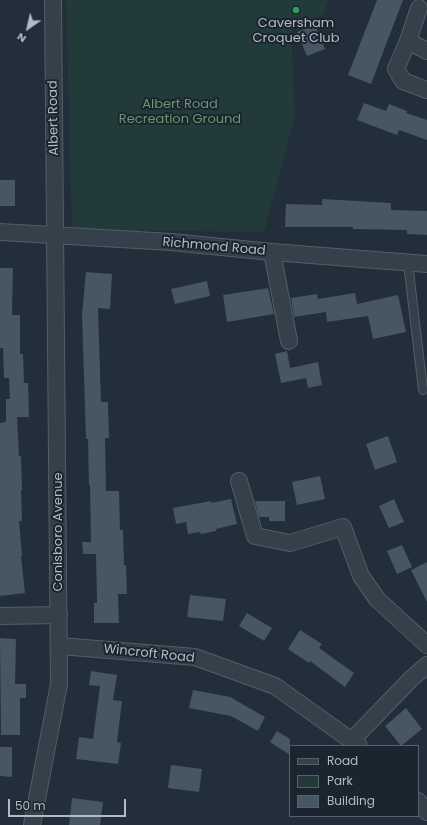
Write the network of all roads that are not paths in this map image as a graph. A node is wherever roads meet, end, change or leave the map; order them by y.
1 (53, 0) edge
2 (419, 8) dead end
3 (408, 42) junction
4 (427, 51) edge
5 (427, 90) edge
6 (0, 232) edge
7 (56, 236) junction
8 (272, 252) junction
9 (408, 263) junction
10 (427, 264) edge
11 (289, 341) dead end
12 (423, 390) dead end
13 (239, 481) dead end
14 (59, 615) junction
15 (0, 616) edge
16 (427, 645) edge
17 (60, 646) junction
18 (427, 665) edge
19 (356, 743) edge
20 (419, 802) edge
21 (427, 812) edge
22 (32, 825) edge

1 - 7 street, Albert Road
2 - 3 street
3 - 4 street
3 - 5 street
6 - 7 street, Richmond Road
7 - 8 street, Richmond Road
7 - 14 street, Conisboro Avenue
8 - 9 street, Richmond Road
8 - 11 street
9 - 10 street, Richmond Road
9 - 12 lane
13 - 16 street
14 - 15 street
14 - 17 street, Conisboro Avenue
17 - 19 street, Wincroft Road
17 - 22 street, Conisboro Avenue
18 - 19 street
20 - 21 street

